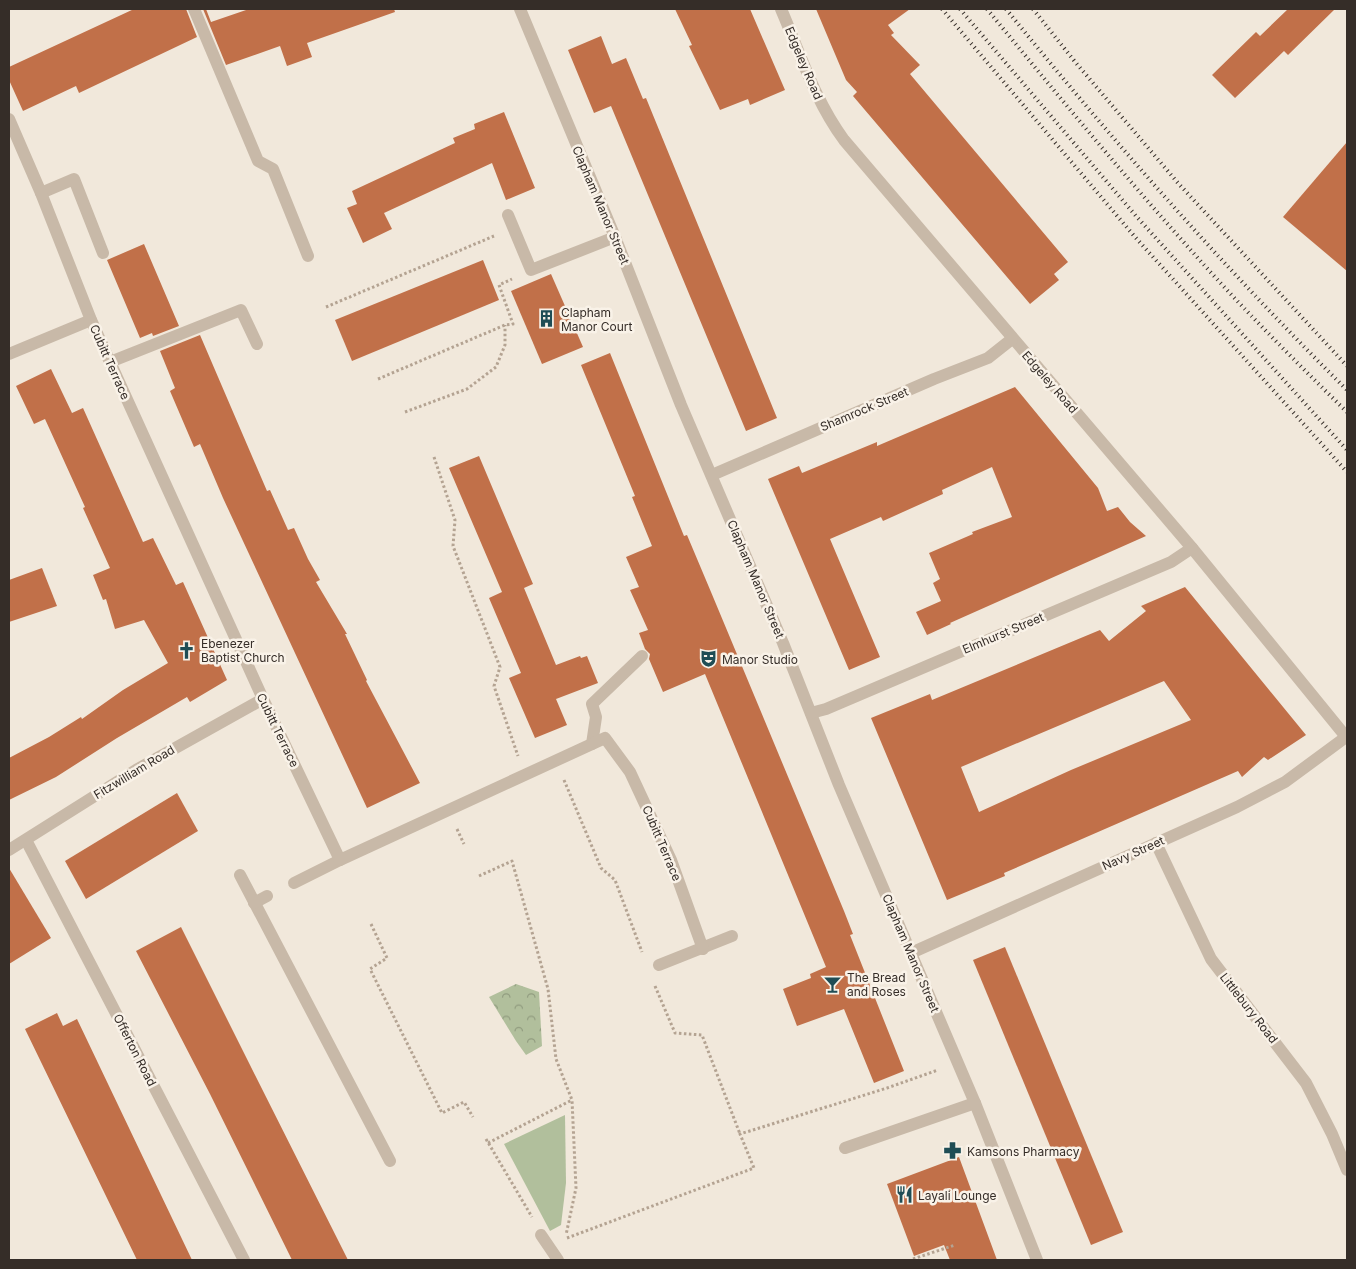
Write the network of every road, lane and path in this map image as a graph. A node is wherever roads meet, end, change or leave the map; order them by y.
1 (194, 9) edge
2 (520, 9) edge
3 (781, 9) edge
4 (9, 119) edge
5 (41, 193) junction
6 (508, 215) dead end
7 (513, 228) junction
8 (615, 237) junction
9 (103, 253) dead end
10 (308, 256) dead end
11 (531, 270) junction
12 (326, 307) dead end
13 (91, 320) junction
14 (506, 325) junction
15 (1012, 339) junction
16 (257, 344) dead end
17 (9, 354) edge
18 (110, 362) junction
19 (378, 379) dead end
20 (405, 412) dead end
21 (434, 457) dead end
22 (712, 475) junction
23 (1192, 548) junction
24 (642, 656) dead end
25 (262, 699) junction
26 (812, 713) junction
27 (1347, 738) edge
28 (592, 744) junction
29 (556, 761) junction
30 (524, 775) junction
31 (26, 840) junction
32 (1156, 843) junction
33 (9, 850) edge
34 (340, 860) junction
35 (240, 875) dead end
36 (478, 876) dead end
37 (294, 883) dead end
38 (267, 896) dead end
39 (254, 903) junction
40 (372, 924) dead end
41 (732, 936) dead end
42 (702, 949) junction
43 (911, 952) junction
44 (644, 959) dead end
45 (659, 965) dead end
46 (652, 981) dead end
47 (959, 1063) junction
48 (572, 1100) junction
49 (976, 1103) junction
50 (473, 1117) dead end
51 (740, 1134) junction
52 (845, 1148) dead end
53 (390, 1161) dead end
54 (1347, 1170) edge
55 (541, 1235) joint
56 (955, 1246) dead end
57 (913, 1259) edge
58 (244, 1260) edge
59 (558, 1260) edge
60 (1037, 1260) edge

1 - 10 street
2 - 8 street, Clapham Manor Street
3 - 15 street, Edgeley Road
4 - 5 street, Cubitt Terrace
5 - 9 street
5 - 13 street, Cubitt Terrace
6 - 7 street
7 - 11 street
7 - 12 path
8 - 11 street
8 - 22 street, Clapham Manor Street
11 - 14 path
13 - 17 street
13 - 18 street, Cubitt Terrace
14 - 19 path
14 - 20 path
15 - 22 street, Shamrock Street
15 - 23 street, Edgeley Road
16 - 18 street
18 - 25 street, Cubitt Terrace
21 - 30 path
22 - 26 street, Clapham Manor Street
23 - 26 street, Elmhurst Street
23 - 27 street, Edgeley Road
24 - 28 street
25 - 31 street, Fitzwilliam Road
25 - 34 street, Cubitt Terrace
26 - 43 street, Clapham Manor Street
27 - 32 street, Navy Street
28 - 29 street
28 - 42 street, Cubitt Terrace
29 - 30 street
29 - 44 path
30 - 34 street
31 - 33 street, Fitzwilliam Road
31 - 58 street, Offerton Road
32 - 43 street, Navy Street
32 - 54 street, Littlebury Road
34 - 37 street
35 - 39 street
36 - 48 path
38 - 39 street
39 - 53 street
40 - 50 path
41 - 42 street
42 - 45 street
43 - 47 street, Clapham Manor Street
46 - 51 path
47 - 49 street, Clapham Manor Street
47 - 51 path
48 - 51 path
48 - 55 path
49 - 52 street
49 - 60 street, Clapham Manor Street
55 - 59 street
56 - 57 path

